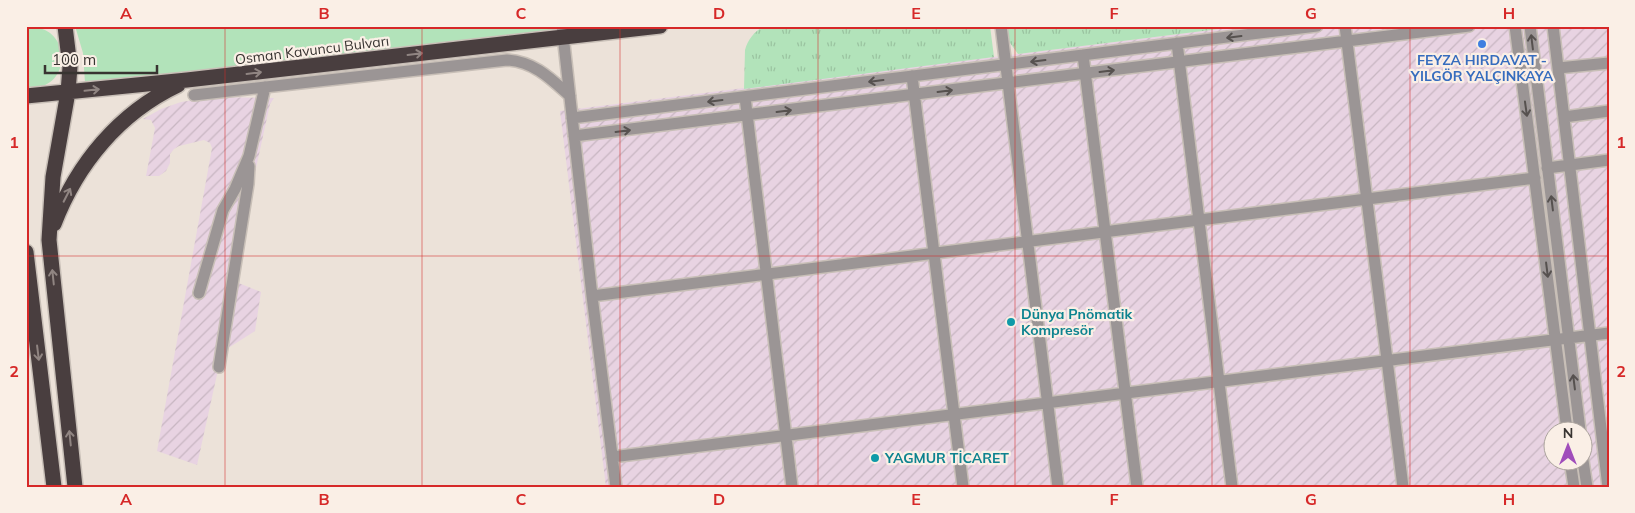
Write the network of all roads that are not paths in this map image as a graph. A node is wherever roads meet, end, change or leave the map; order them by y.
1 (65, 26) edge
2 (660, 26) edge
3 (1001, 26) edge
4 (1317, 26) edge
5 (1345, 26) edge
6 (1469, 26) edge
7 (1515, 26) edge
8 (1530, 26) edge
9 (1553, 26) edge
10 (563, 32) edge
11 (1347, 41) junction
12 (1177, 44) junction
13 (1083, 55) junction
14 (1179, 62) junction
15 (1609, 63) edge
16 (1006, 65) junction
17 (1558, 68) junction
18 (1086, 73) junction
19 (912, 76) junction
20 (187, 80) junction
21 (1008, 83) junction
22 (264, 87) junction
23 (68, 92) junction
24 (194, 95) dead end
25 (914, 95) junction
26 (26, 96) edge
27 (570, 96) junction
28 (745, 97) junction
29 (1609, 111) edge
30 (747, 115) junction
31 (1564, 117) junction
32 (572, 118) junction
33 (574, 136) junction
34 (249, 156) junction
35 (1609, 160) edge
36 (1569, 165) junction
37 (1547, 168) junction
38 (1535, 178) junction
39 (1367, 199) junction
40 (1199, 220) junction
41 (1105, 231) junction
42 (49, 240) junction
43 (1027, 241) junction
44 (26, 252) edge
45 (934, 253) junction
46 (766, 274) junction
47 (199, 293) dead end
48 (592, 296) junction
49 (1609, 333) edge
50 (1590, 335) junction
51 (1568, 338) junction
52 (1556, 340) junction
53 (1387, 361) junction
54 (219, 367) dead end
55 (1219, 382) junction
56 (1125, 394) junction
57 (1047, 403) junction
58 (954, 415) junction
59 (1566, 420) edge
60 (1579, 420) edge
61 (786, 436) junction
62 (612, 457) junction
63 (1571, 470) edge
64 (1584, 470) edge
65 (54, 487) edge
66 (75, 487) edge
67 (616, 487) edge
68 (792, 487) edge
69 (963, 487) edge
70 (1058, 487) edge
71 (1137, 487) edge
72 (1232, 487) edge
73 (1403, 487) edge
74 (1574, 487) edge
75 (1587, 487) edge
76 (1608, 487) edge

1 - 23 highway
2 - 10 highway, Osman Kavuncu Bulvarı
3 - 16 street
4 -> 12 street
5 - 11 street
6 - 11 street
7 -> 38 street
37 -> 8 street
9 - 17 street
20 -> 10 highway, Osman Kavuncu Bulvarı
10 - 27 street
11 - 14 street
11 - 39 street
12 - 13 street
12 - 14 street
13 -> 16 street
13 - 18 street
18 -> 14 street
14 - 40 street
15 - 17 street
16 - 19 street
16 - 21 street
17 - 31 street
18 - 21 street
18 - 41 street
19 - 25 street
19 -> 28 street
23 -> 20 highway, Osman Kavuncu Bulvarı
42 -> 20 highway
25 -> 21 street
21 - 43 street
22 - 24 street
22 - 27 street
22 - 34 street
23 - 26 highway, Osman Kavuncu Bulvarı
23 - 42 highway
30 -> 25 street
25 - 45 street
27 - 32 street
28 - 30 street
28 -> 32 street
29 - 31 street
33 -> 30 street
30 - 46 street
31 - 36 street
32 - 33 street
33 - 48 street
34 - 47 street
34 - 54 street
35 - 36 street
36 - 37 street
36 - 50 street
51 -> 37 street
38 - 39 street
38 -> 52 street
39 - 40 street
39 - 53 street
40 - 41 street
40 - 55 street
41 - 43 street
41 - 56 street
66 -> 42 highway
43 - 45 street
43 - 57 street
44 -> 65 highway
45 - 46 street
45 - 58 street
46 - 48 street
46 - 61 street
48 - 62 street
49 - 50 street
50 - 51 street
50 - 76 street
51 - 52 street
60 -> 51 street
52 - 53 street
52 - 59 street
53 - 55 street
53 - 73 street
55 - 56 street
55 - 72 street
56 - 57 street
56 - 71 street
57 - 58 street
57 - 70 street
58 - 61 street
58 - 69 street
61 - 62 street
61 - 68 street
62 - 67 street
63 - 74 street
64 - 75 street

